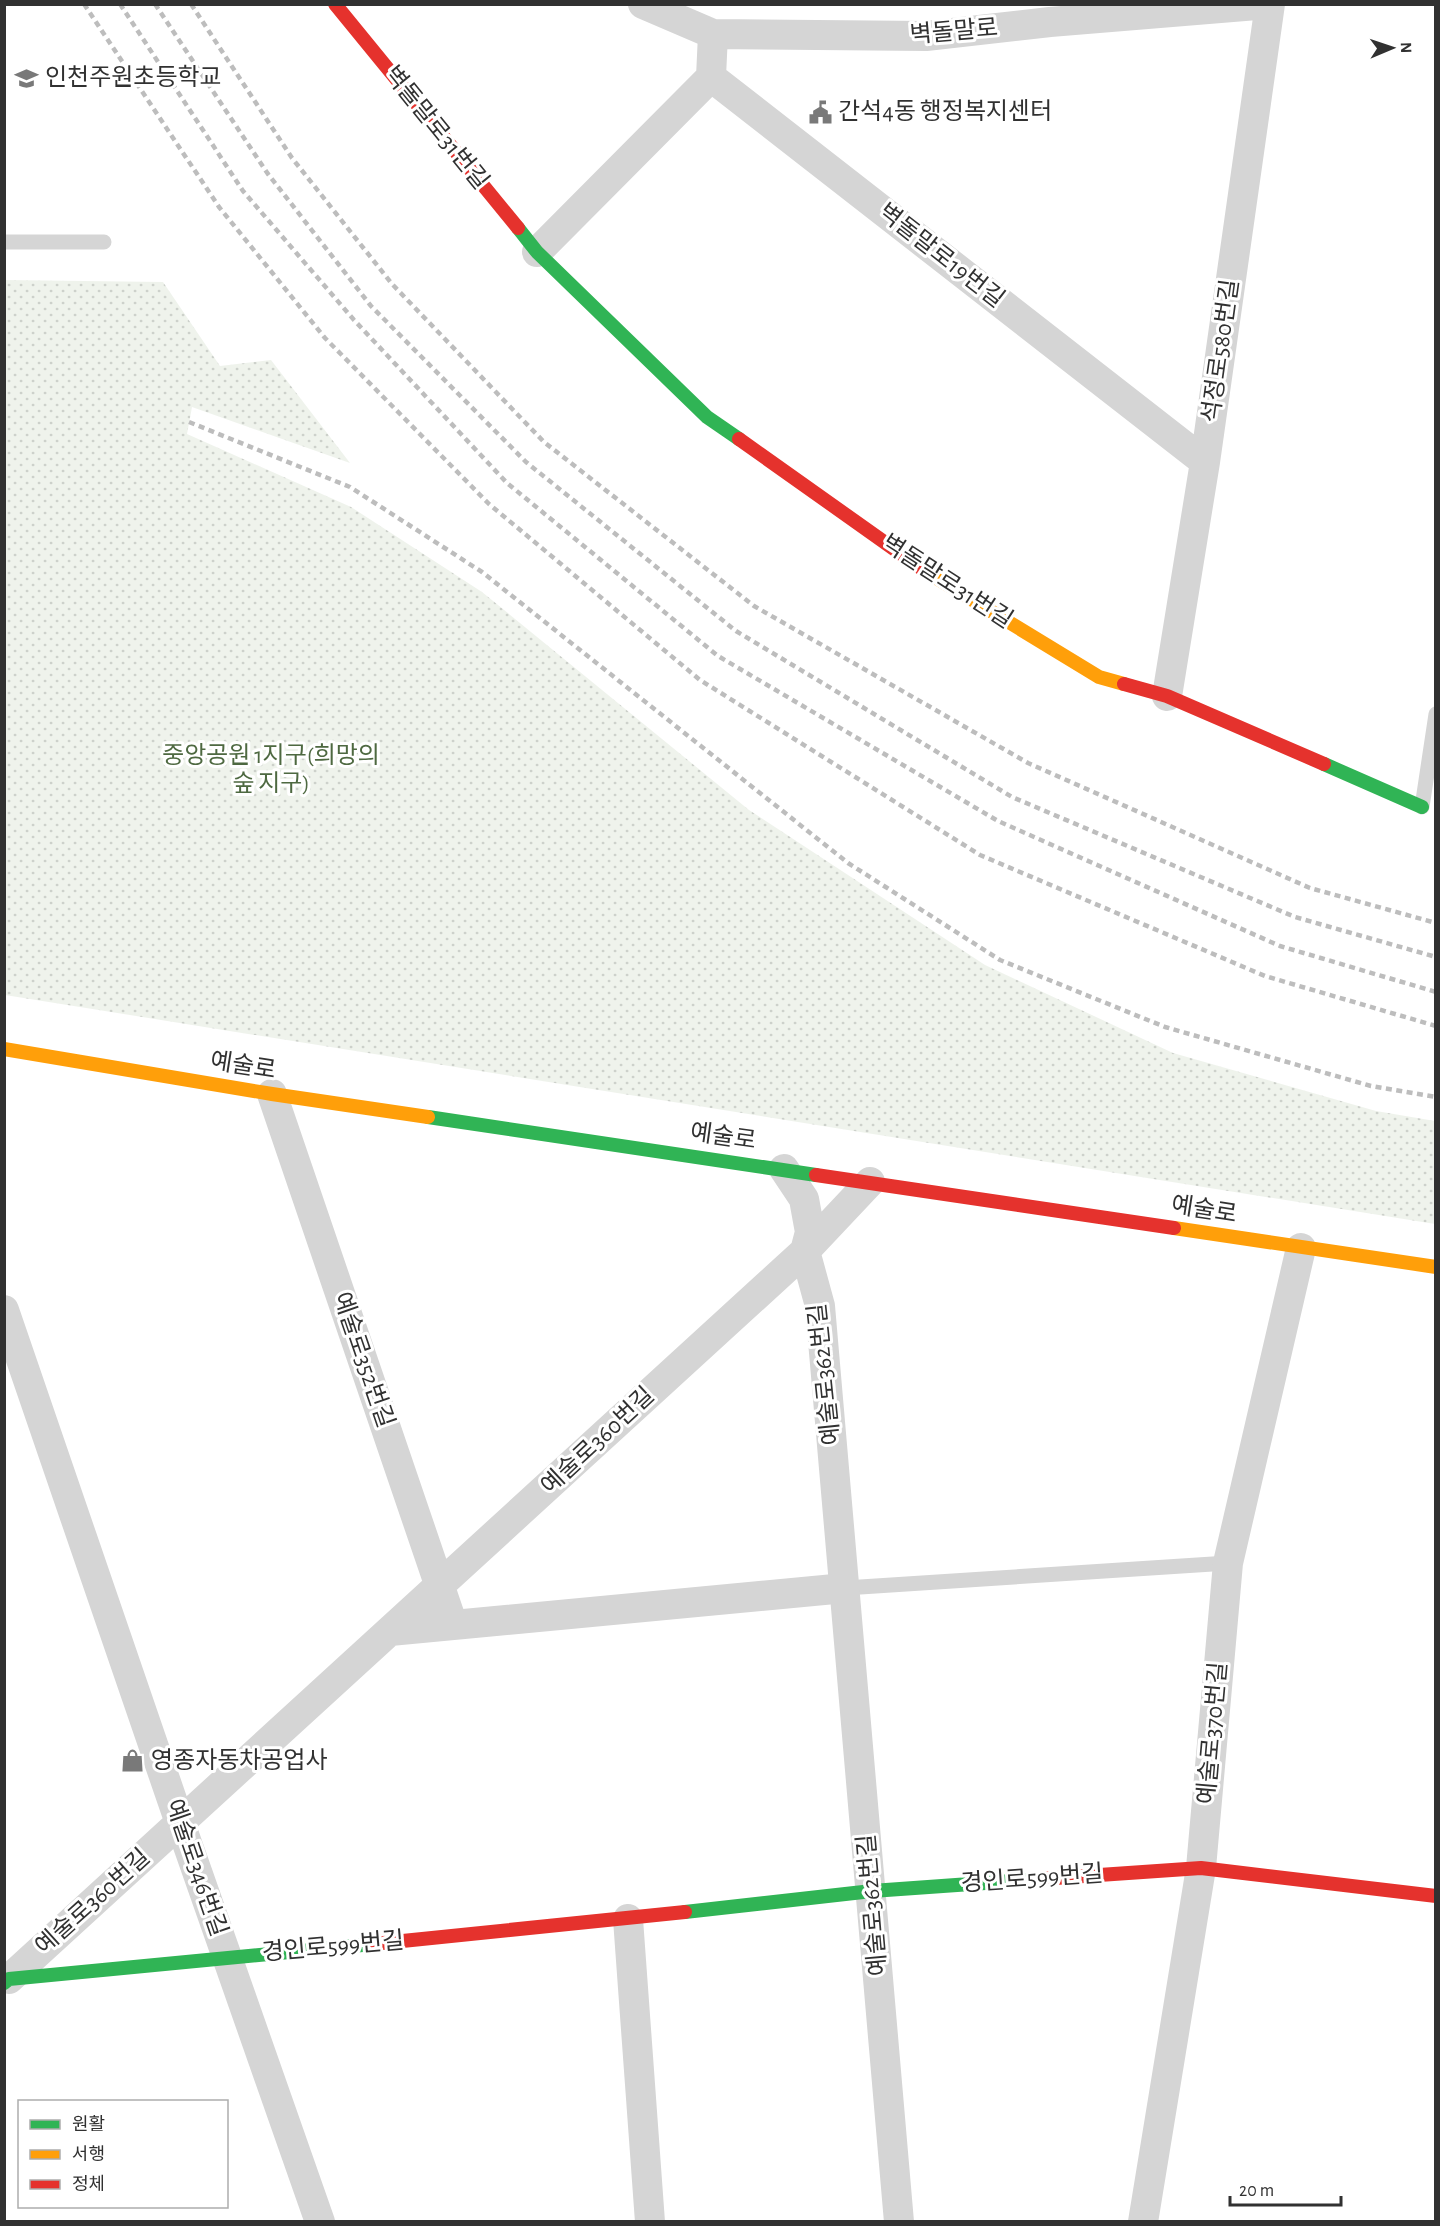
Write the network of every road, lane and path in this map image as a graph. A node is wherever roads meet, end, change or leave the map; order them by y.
1 (335, 4) edge
2 (643, 4) edge
3 (1270, 4) edge
4 (1041, 13) edge
5 (714, 34) junction
6 (711, 77) junction
7 (4, 242) edge
8 (105, 242) dead end
9 (537, 252) junction
10 (1206, 462) junction
11 (1167, 696) junction
12 (1436, 714) edge
13 (1422, 807) joint
14 (4, 1049) edge
15 (272, 1094) junction
16 (784, 1168) junction
17 (870, 1182) junction
18 (1301, 1248) junction
19 (805, 1251) junction
20 (1436, 1267) edge
21 (5, 1316) edge
22 (1228, 1563) junction
23 (440, 1586) junction
24 (845, 1588) junction
25 (453, 1625) junction
26 (390, 1631) junction
27 (180, 1823) junction
28 (1201, 1868) junction
29 (872, 1891) junction
30 (1436, 1896) edge
31 (628, 1919) junction
32 (228, 1956) junction
33 (7, 1981) edge
34 (320, 2222) edge
35 (650, 2222) edge
36 (899, 2222) edge
37 (1143, 2222) edge

1 - 9 street, 벽돌말로31번길
2 - 5 street, 벽돌말로
3 - 4 street, 벽돌말로
3 - 10 street, 석정로580번길
4 - 5 street, 벽돌말로
5 - 6 street
6 - 9 street
6 - 10 street, 벽돌말로19번길
7 - 8 lane
9 - 11 street, 벽돌말로31번길
10 - 11 street, 석정로580번길
11 - 13 street, 벽돌말로31번길
12 - 13 lane
14 - 15 street, 예술로
15 - 16 street, 예술로
15 - 23 street, 예술로352번길
16 - 17 street, 예술로
16 - 19 street, 예술로362번길
17 - 18 street, 예술로
17 - 19 street, 예술로360번길
18 - 20 street, 예술로
18 - 22 street, 예술로370번길
19 - 23 street, 예술로360번길
19 - 24 street, 예술로362번길
21 - 27 street, 예술로346번길
22 - 24 lane
22 - 28 street, 예술로370번길
23 - 25 street, 예술로352번길
23 - 26 street, 예술로360번길
24 - 25 street
24 - 29 street, 예술로362번길
25 - 26 street
26 - 27 street, 예술로360번길
27 - 32 street, 예술로346번길
27 - 33 street, 예술로360번길
28 - 29 street, 경인로599번길
28 - 30 street, 경인로599번길
28 - 37 street, 예술로370번길
29 - 31 street, 경인로599번길
29 - 36 street, 예술로362번길
31 - 32 street, 경인로599번길
31 - 35 street
32 - 33 street, 경인로599번길
32 - 34 street, 예술로346번길

